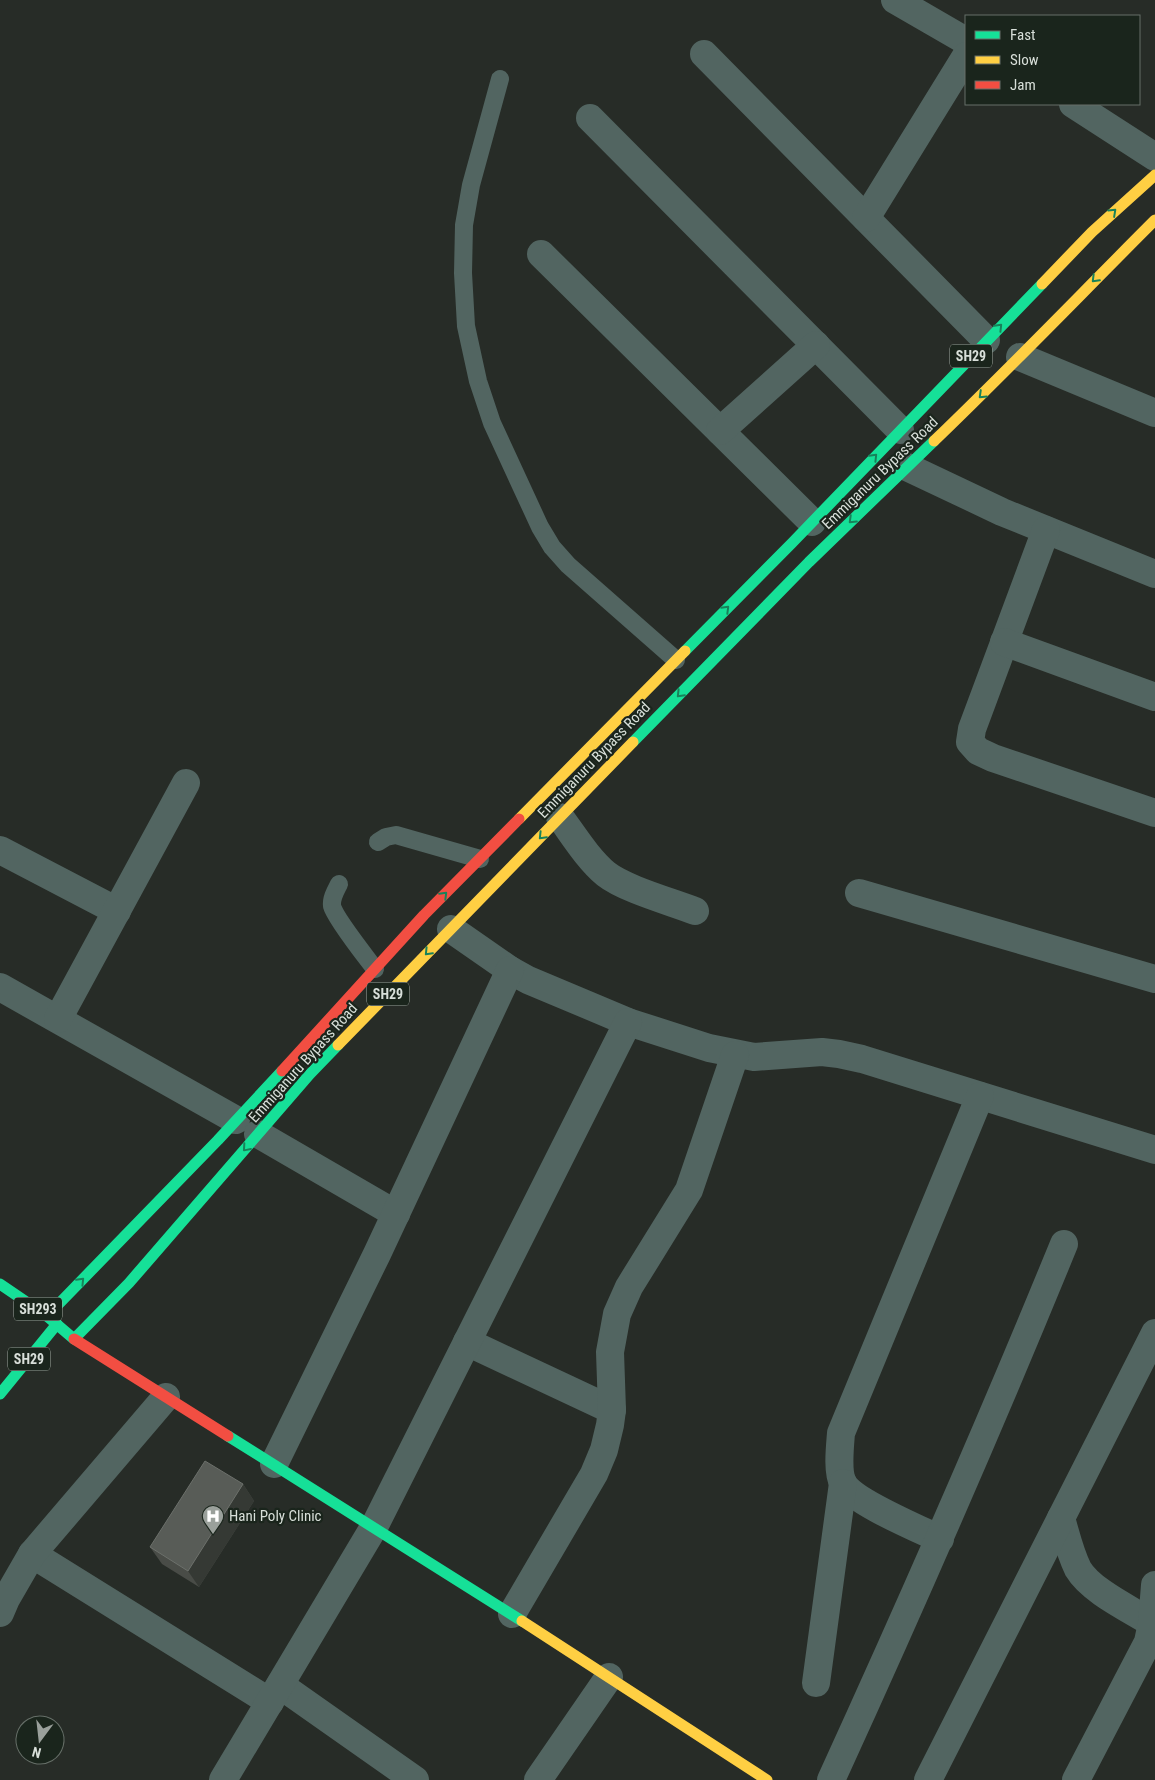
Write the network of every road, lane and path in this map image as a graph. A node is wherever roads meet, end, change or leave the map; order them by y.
1 (895, 0) edge
2 (965, 40) edge
3 (704, 54) dead end
4 (965, 58) edge
5 (500, 79) dead end
6 (1075, 105) edge
7 (590, 118) dead end
8 (1155, 157) edge
9 (1155, 175) edge
10 (866, 218) junction
11 (1155, 220) edge
12 (541, 254) dead end
13 (986, 340) junction
14 (816, 345) junction
15 (1020, 357) junction
16 (1155, 413) edge
17 (900, 430) junction
18 (720, 432) junction
19 (907, 467) junction
20 (812, 522) junction
21 (1046, 530) junction
22 (1155, 574) edge
23 (1004, 642) junction
24 (676, 660) junction
25 (1155, 696) edge
26 (186, 784) dead end
27 (1155, 813) edge
28 (560, 817) junction
29 (378, 842) dead end
30 (0, 850) edge
31 (480, 859) junction
32 (339, 884) dead end
33 (859, 894) dead end
34 (117, 911) junction
35 (695, 911) dead end
36 (450, 929) junction
37 (375, 969) junction
38 (510, 970) junction
39 (1155, 980) edge
40 (0, 987) edge
41 (58, 1019) junction
42 (628, 1022) junction
43 (745, 1056) junction
44 (980, 1096) junction
45 (247, 1127) junction
46 (1155, 1150) edge
47 (396, 1214) junction
48 (1064, 1244) dead end
49 (0, 1284) edge
50 (48, 1316) junction
51 (57, 1324) junction
52 (1155, 1333) edge
53 (74, 1339) junction
54 (467, 1342) junction
55 (0, 1394) edge
56 (166, 1397) junction
57 (612, 1410) junction
58 (274, 1464) junction
59 (843, 1484) junction
60 (1061, 1518) junction
61 (374, 1527) junction
62 (940, 1539) junction
63 (32, 1554) junction
64 (1155, 1585) edge
65 (0, 1613) edge
66 (512, 1614) junction
67 (1152, 1623) junction
68 (609, 1677) junction
69 (816, 1683) dead end
70 (275, 1694) junction
71 (223, 1780) edge
72 (415, 1780) edge
73 (538, 1780) edge
74 (767, 1780) edge
75 (831, 1780) edge
76 (928, 1780) edge
77 (1076, 1780) edge

1 - 2 street
3 - 10 street
4 - 10 street
5 - 24 lane
6 - 8 street
7 - 14 street
13 -> 9 main road, SH29
10 - 13 street
11 -> 15 main road, Emmiganuru Bypass Road / SH29
12 - 18 street
13 - 17 main road, SH29
14 - 17 street
14 - 18 street
15 - 16 street
15 -> 19 main road, Emmiganuru Bypass Road / SH29
20 -> 17 main road, SH29
18 - 20 street
19 - 21 street
19 -> 28 main road, Emmiganuru Bypass Road / SH29
24 -> 20 main road, SH29
21 - 22 street
21 - 23 street
23 - 25 street
23 - 27 street
24 - 31 main road, SH29
26 - 34 street
28 - 35 street
28 -> 36 main road, Emmiganuru Bypass Road / SH29
29 - 31 lane
30 - 34 street
37 -> 31 main road, SH29
32 - 37 lane
33 - 39 street
34 - 41 street
36 - 38 street
36 -> 45 main road, Emmiganuru Bypass Road / SH29
37 - 45 main road, SH29
38 - 42 street
38 - 47 street
40 - 41 street
41 - 45 street
42 - 43 street
42 - 54 street
43 - 44 street
43 - 57 street
44 - 46 street
44 - 59 street
45 - 47 street
50 -> 45 main road, SH29
45 -> 53 main road, Emmiganuru Bypass Road / SH29
47 - 58 street
48 - 62 street
49 - 50 main road, SH293
50 - 51 main road, SH293
51 - 53 main road, SH293
51 - 55 main road, SH29
52 - 60 street
53 - 56 main road
54 - 57 street
54 - 61 street
56 - 58 main road
56 - 63 street
57 - 66 street
58 - 61 main road
59 - 62 street
59 - 69 street
60 - 67 street
60 - 76 street
61 - 66 main road
61 - 70 street
62 - 75 street
63 - 65 street
63 - 70 street
64 - 67 street
66 - 68 main road
67 - 77 street
68 - 73 street
68 - 74 main road
70 - 71 street
70 - 72 street

